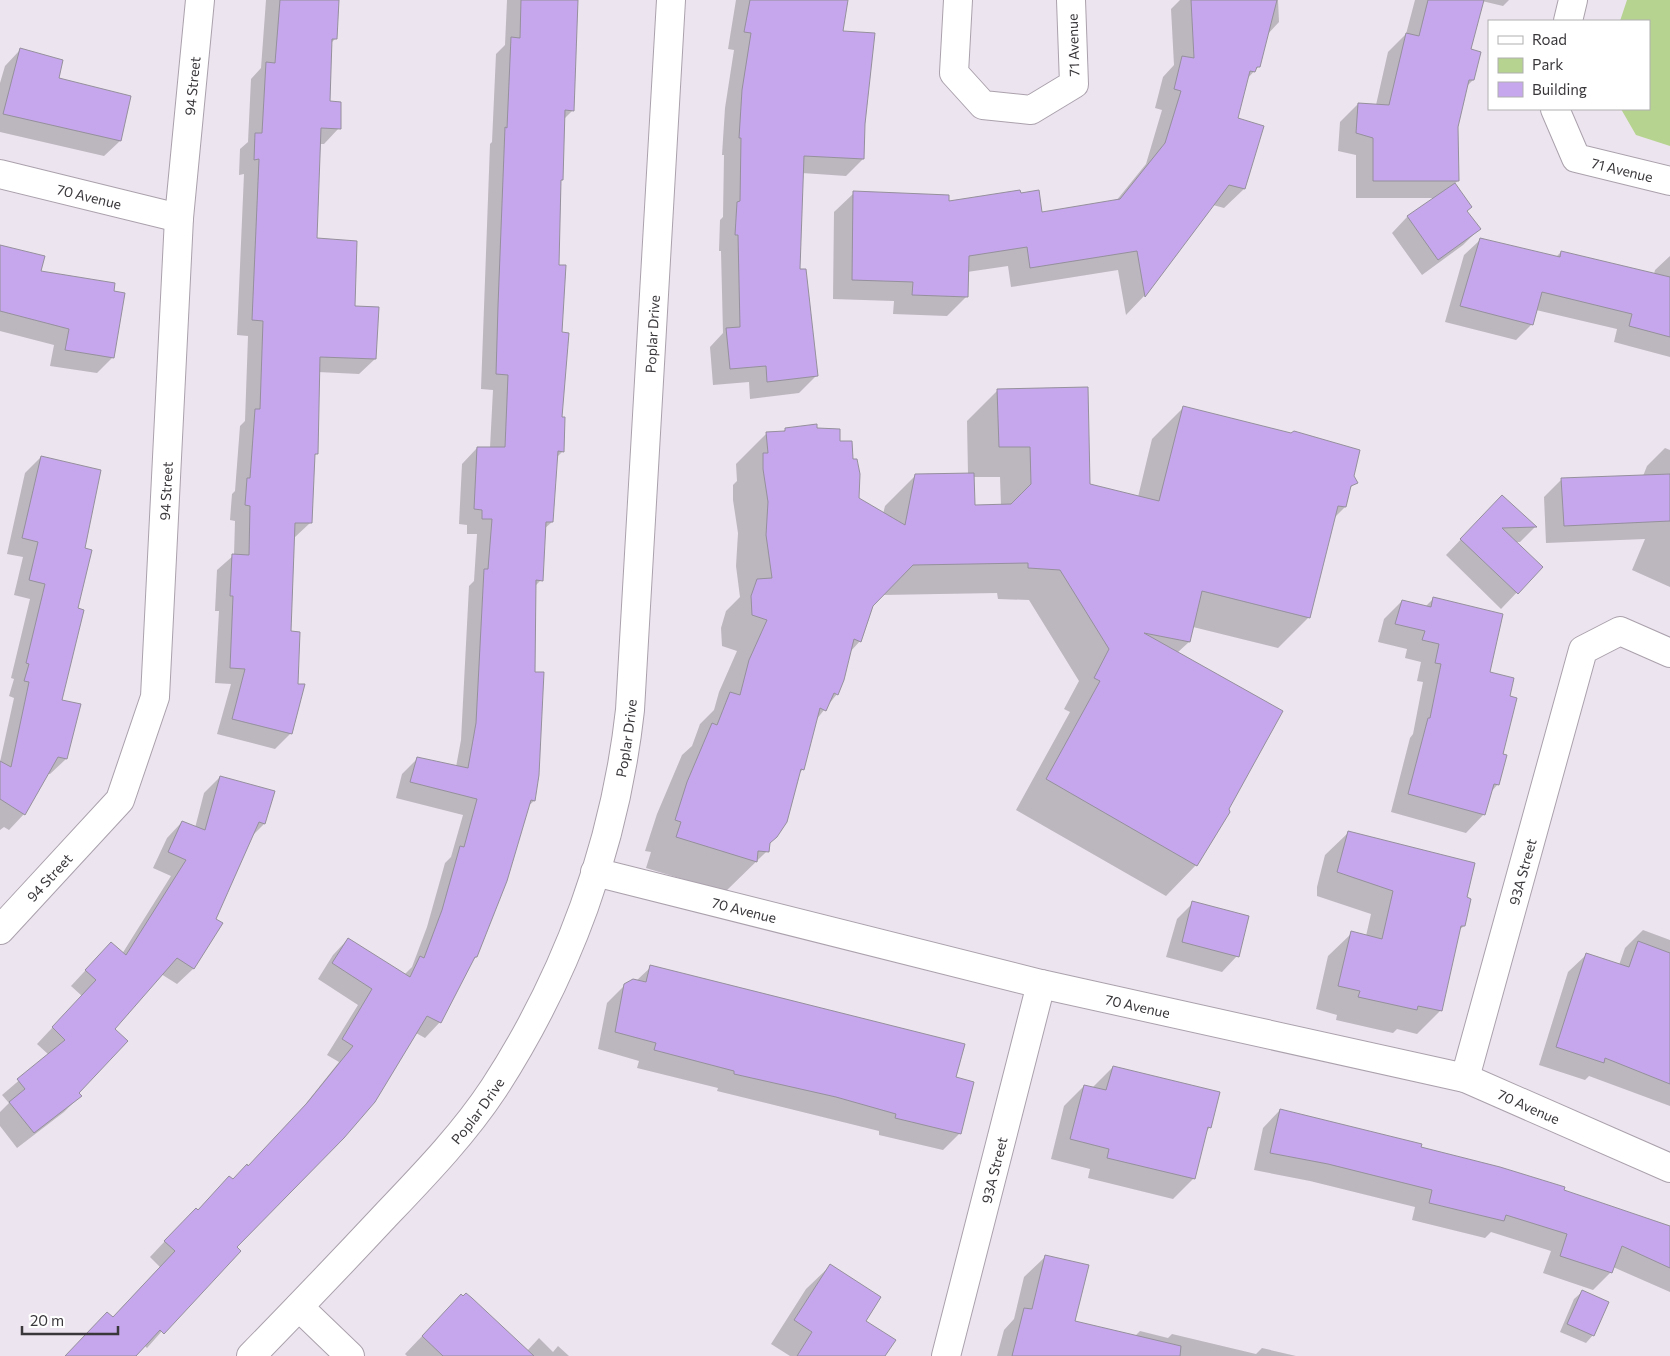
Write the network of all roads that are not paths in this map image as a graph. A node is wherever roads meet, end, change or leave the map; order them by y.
1 (200, 0) edge
2 (671, 0) edge
3 (958, 0) edge
4 (1071, 0) edge
5 (1573, 0) edge
6 (1568, 20) edge
7 (1555, 110) edge
8 (0, 174) edge
9 (1670, 182) edge
10 (179, 218) junction
11 (1670, 653) edge
12 (596, 872) junction
13 (0, 930) edge
14 (1041, 984) junction
15 (1465, 1078) junction
16 (1670, 1168) edge
17 (299, 1307) junction
18 (251, 1356) edge
19 (350, 1356) edge
20 (946, 1356) edge

1 - 10 street, 94 Street
2 - 12 street, Poplar Drive
3 - 4 street, 71 Avenue
5 - 6 street
7 - 9 street, 71 Avenue
8 - 10 street, 70 Avenue
10 - 13 street, 94 Street
11 - 15 street, 93A Street
12 - 14 street, 70 Avenue
12 - 17 street, Poplar Drive
14 - 15 street, 70 Avenue
14 - 20 street, 93A Street
15 - 16 street, 70 Avenue
17 - 18 street, Poplar Drive
17 - 19 street

